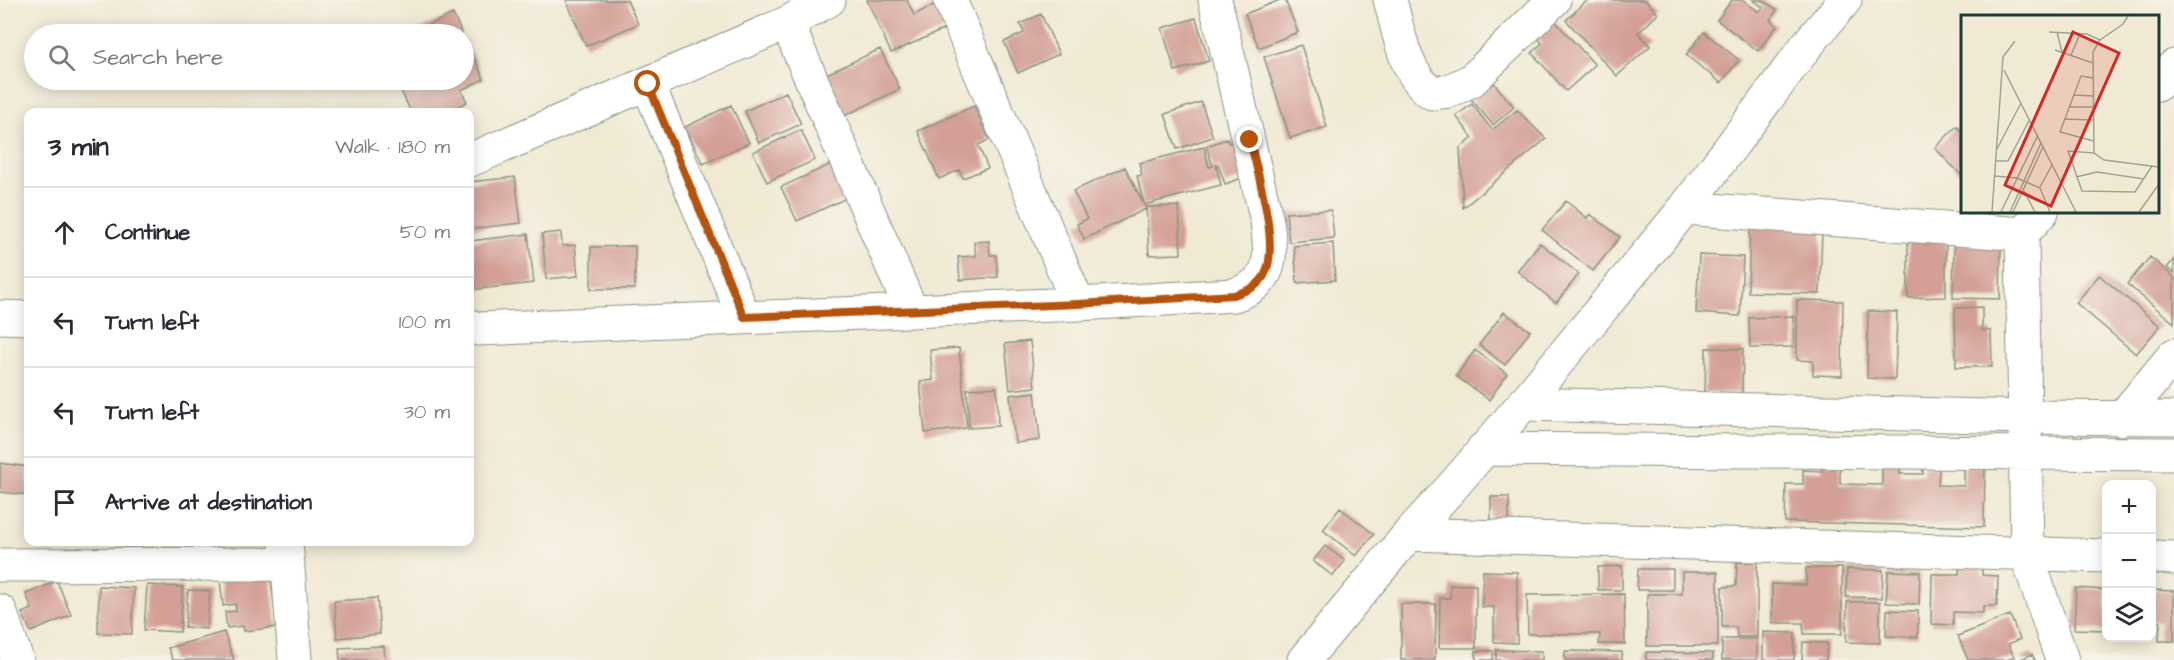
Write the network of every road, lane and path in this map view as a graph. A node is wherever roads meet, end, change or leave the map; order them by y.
1 (829, 0) edge
2 (951, 0) edge
3 (1215, 0) edge
4 (1390, 0) edge
5 (1554, 0) edge
6 (1845, 0) edge
7 (787, 23) junction
8 (2174, 66) edge
9 (2159, 82) edge
10 (648, 84) junction
11 (474, 158) edge
12 (1684, 208) junction
13 (2032, 223) edge
14 (1078, 304) junction
15 (911, 310) junction
16 (0, 317) edge
17 (744, 317) junction
18 (24, 318) edge
19 (474, 328) edge
20 (2174, 355) edge
21 (1523, 404) junction
22 (2025, 417) junction
23 (2174, 417) edge
24 (2121, 419) junction
25 (1484, 449) junction
26 (2025, 452) junction
27 (2174, 454) edge
28 (1408, 534) junction
29 (287, 553) edge
30 (2027, 555) junction
31 (2102, 556) edge
32 (2156, 557) edge
33 (2174, 558) edge
34 (0, 566) edge
35 (0, 611) edge
36 (17, 660) edge
37 (295, 660) edge
38 (1304, 660) edge
39 (2062, 660) edge

1 - 7 street
2 - 14 street
3 - 14 street
4 - 5 street
6 - 12 street
7 - 10 street
7 - 15 street
8 - 9 street
10 - 11 street
10 - 17 street
12 - 13 street
12 - 21 street
13 - 22 street
14 - 15 street
15 - 17 street
16 - 18 street
17 - 19 street
20 - 24 street
21 - 22 street
21 - 25 street
22 - 24 street
22 - 26 street
23 - 24 street
25 - 26 street
25 - 28 street
26 - 27 street
26 - 30 street
28 - 30 street
28 - 38 street
29 - 34 street
29 - 37 street
30 - 31 street
30 - 39 street
32 - 33 street
35 - 36 street

